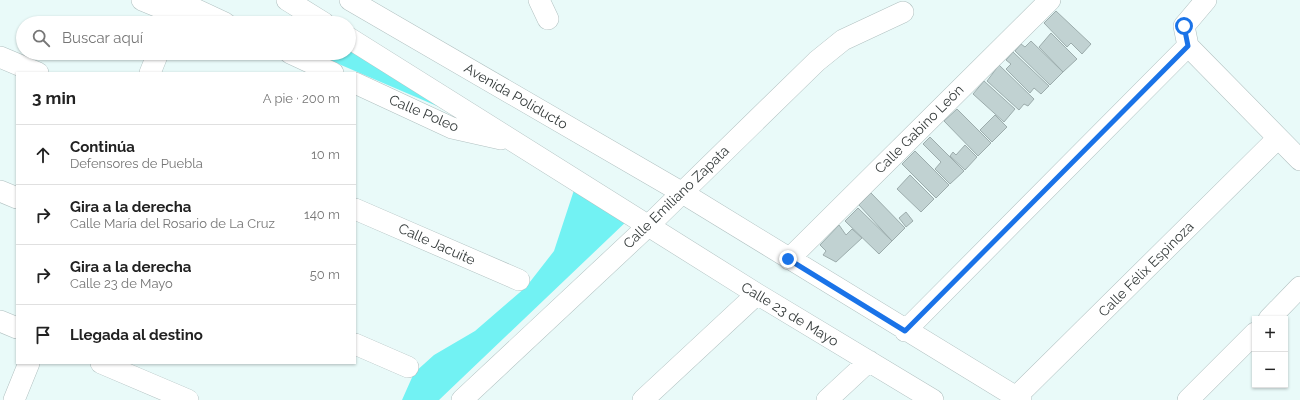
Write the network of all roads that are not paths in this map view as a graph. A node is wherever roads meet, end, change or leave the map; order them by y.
1 (142, 0) edge
2 (287, 0) edge
3 (350, 0) edge
4 (539, 0) edge
5 (1050, 0) edge
6 (1206, 0) edge
7 (177, 10) edge
8 (903, 12) dead end
9 (199, 16) edge
10 (313, 16) edge
11 (548, 19) dead end
12 (356, 42) edge
13 (1188, 46) junction
14 (0, 57) edge
15 (155, 60) edge
16 (305, 60) edge
17 (36, 72) edge
18 (150, 72) edge
19 (331, 72) edge
20 (356, 83) edge
21 (1278, 138) junction
22 (518, 143) junction
23 (1300, 160) edge
24 (0, 191) edge
25 (681, 192) junction
26 (16, 198) edge
27 (356, 209) edge
28 (648, 226) junction
29 (788, 259) junction
30 (519, 280) dead end
31 (1300, 287) edge
32 (757, 294) junction
33 (1272, 316) edge
34 (0, 321) edge
35 (16, 328) edge
36 (905, 331) junction
37 (1252, 336) edge
38 (356, 344) edge
39 (869, 361) junction
40 (29, 364) edge
41 (103, 364) edge
42 (408, 368) dead end
43 (1017, 399) edge
44 (14, 400) edge
45 (188, 400) edge
46 (462, 400) edge
47 (643, 400) edge
48 (827, 400) edge
49 (932, 400) edge
50 (1188, 400) edge

1 - 7 street
2 - 10 street
3 - 25 street, Avenida Poliducto
4 - 11 street
5 - 29 street, Calle Gabino León
6 - 13 street
7 - 9 street
8 - 25 street, Calle Emiliano Zapata
12 - 22 street
13 - 21 street
13 - 36 street
14 - 17 street
15 - 18 street
16 - 19 street
20 - 22 street, Calle Poleo
21 - 23 street
21 - 43 street, Calle Félix Espinoza
22 - 28 street
24 - 26 street
25 - 28 street, Calle Emiliano Zapata
25 - 29 street
27 - 30 street, Calle Jacuite
28 - 32 street, Calle 23 de Mayo
28 - 46 street, Calle Emiliano Zapata
29 - 36 street
31 - 33 street
32 - 39 street, Calle 23 de Mayo
32 - 47 street
34 - 35 street
36 - 43 street
37 - 50 street
38 - 42 street
39 - 48 street
39 - 49 street, Calle 23 de Mayo
40 - 44 street
41 - 45 street

